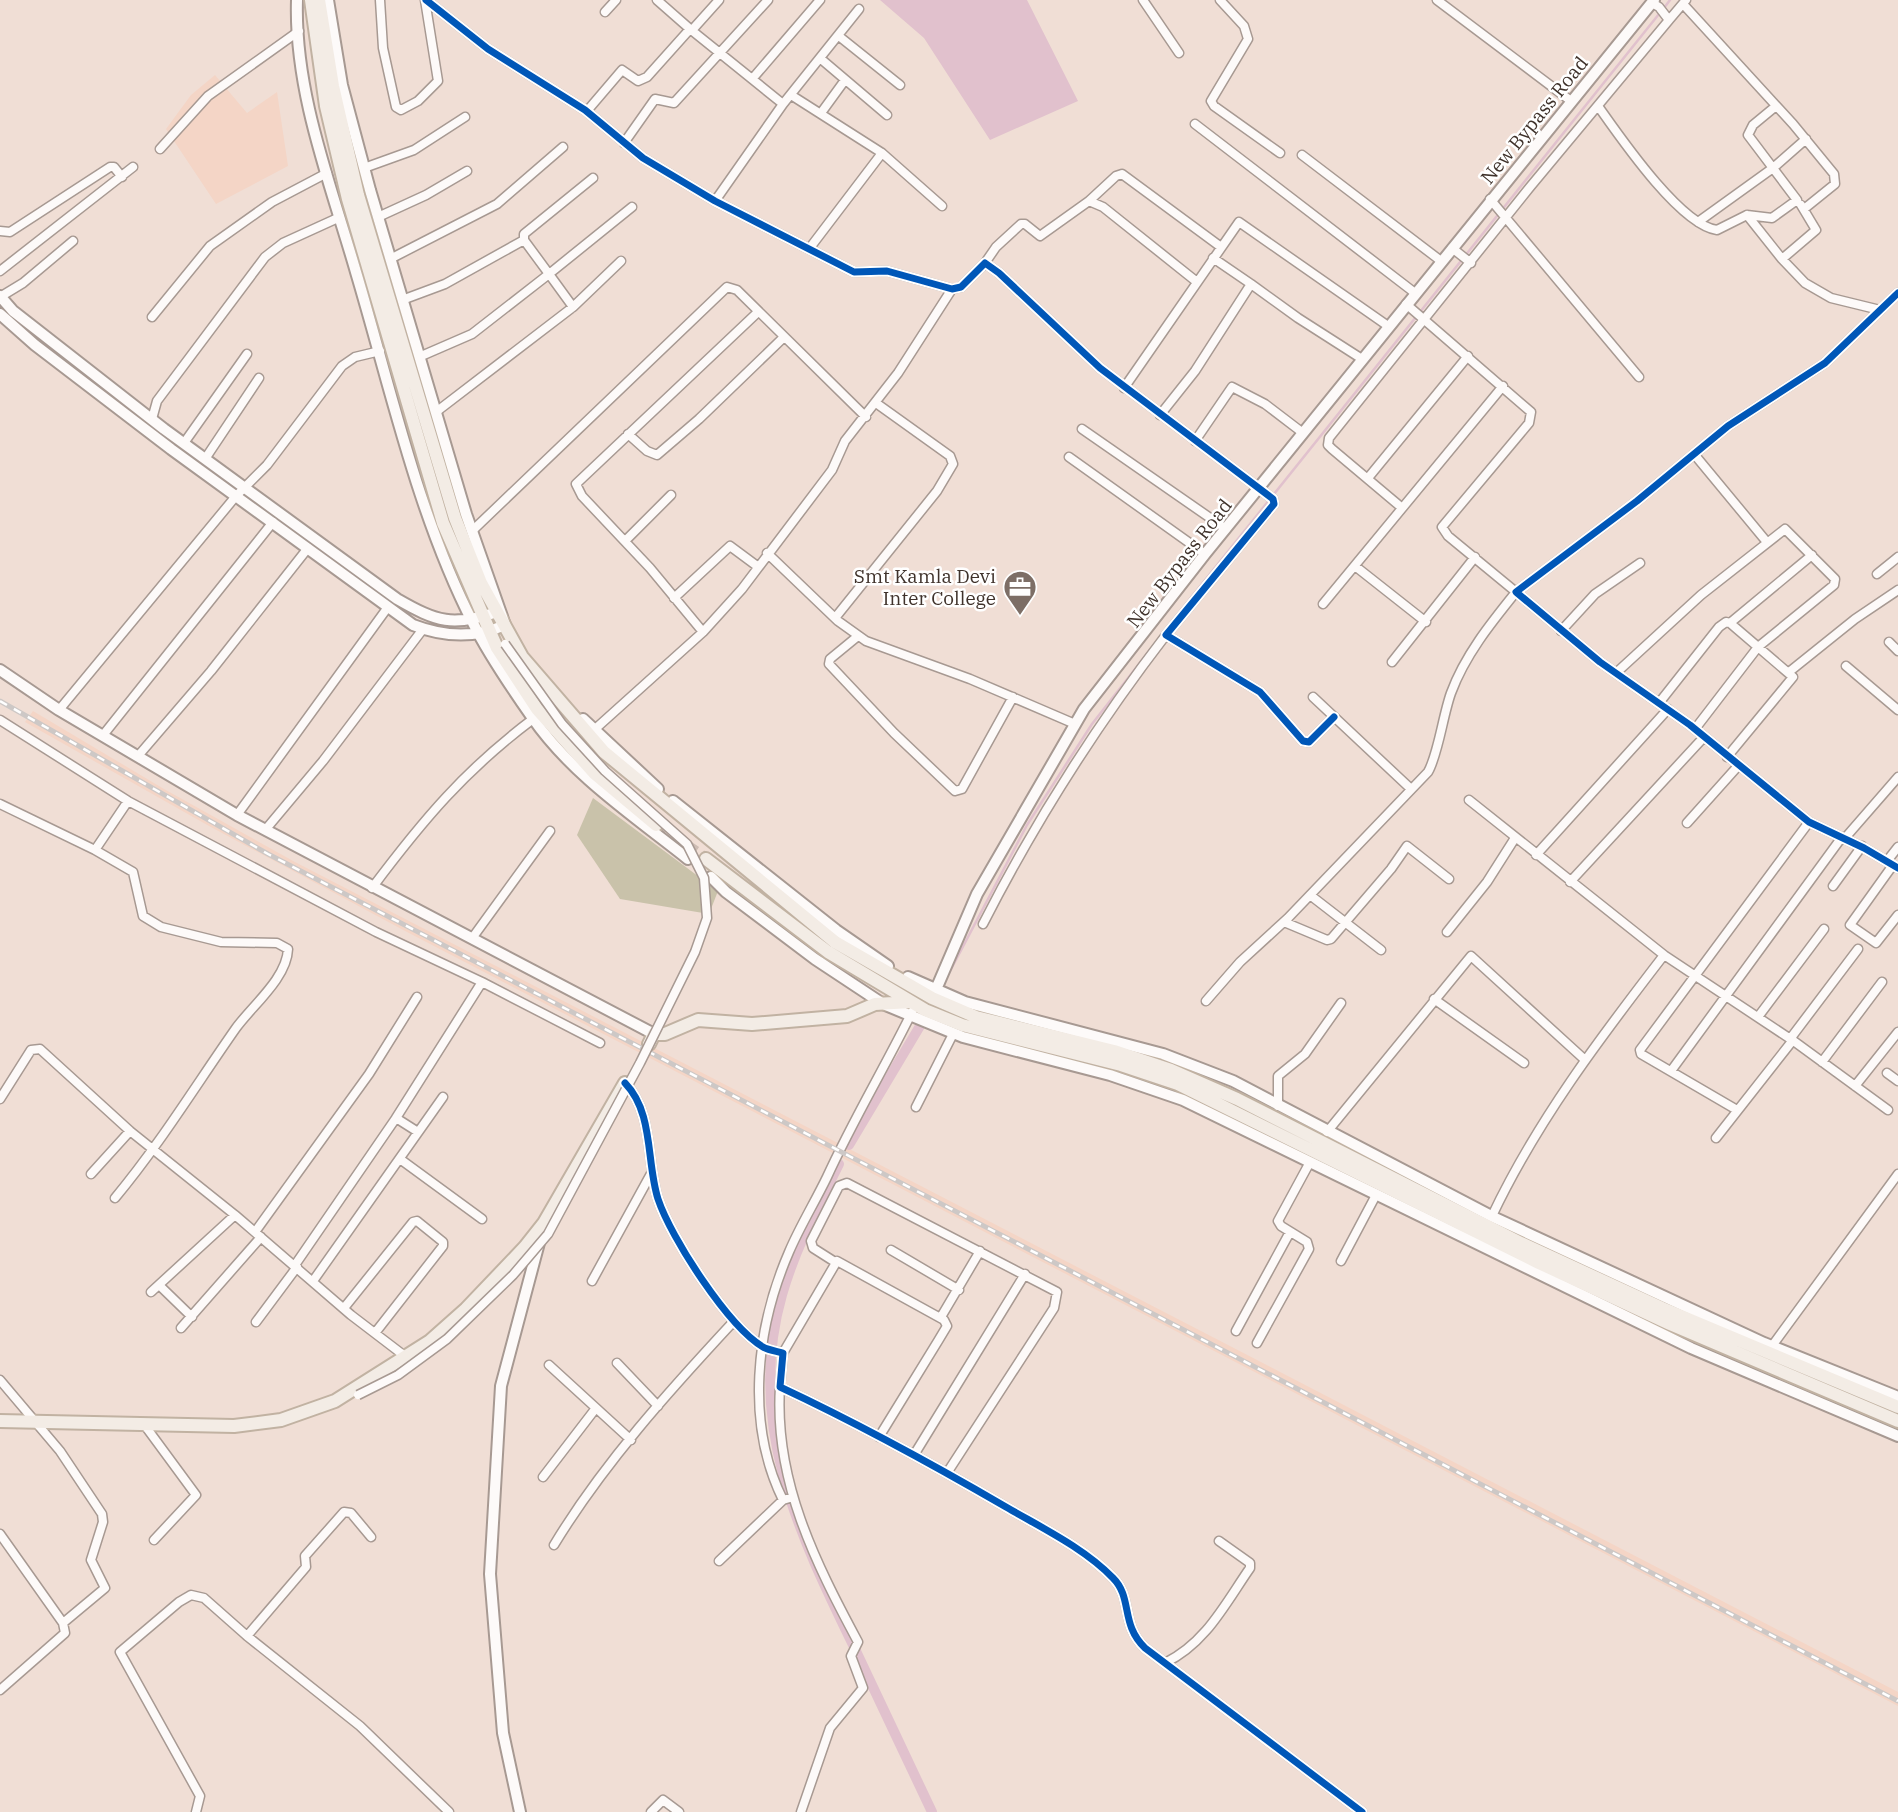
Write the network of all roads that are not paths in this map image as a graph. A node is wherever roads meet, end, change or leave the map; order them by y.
1 (297, 0) edge
2 (311, 0) edge
3 (319, 0) edge
4 (328, 0) edge
5 (380, 0) edge
6 (616, 0) edge
7 (719, 0) edge
8 (768, 0) edge
9 (820, 0) edge
10 (1143, 0) edge
11 (1220, 0) edge
12 (1437, 0) edge
13 (661, 1) edge
14 (430, 2) edge
15 (1684, 2) edge
16 (859, 9) dead end
17 (1660, 9) edge
18 (605, 12) dead end
19 (691, 29) junction
20 (299, 31) junction
21 (840, 37) junction
22 (722, 52) junction
23 (1180, 53) dead end
24 (821, 60) junction
25 (753, 78) junction
26 (845, 80) junction
27 (901, 85) dead end
28 (791, 95) junction
29 (1571, 101) junction
30 (783, 104) junction
31 (1598, 106) junction
32 (1776, 106) junction
33 (587, 111) junction
34 (821, 113) junction
35 (887, 115) dead end
36 (465, 117) dead end
37 (1195, 124) dead end
38 (1806, 139) junction
39 (624, 143) junction
40 (563, 147) dead end
41 (160, 149) dead end
42 (881, 153) junction
43 (1280, 153) dead end
44 (1301, 155) dead end
45 (133, 167) dead end
46 (364, 168) junction
47 (1773, 168) junction
48 (467, 171) dead end
49 (327, 173) junction
50 (122, 177) junction
51 (593, 178) dead end
52 (1797, 200) junction
53 (715, 201) junction
54 (1089, 201) junction
55 (942, 205) dead end
56 (632, 207) dead end
57 (1804, 209) junction
58 (1499, 210) junction
59 (1747, 215) junction
60 (340, 217) junction
61 (378, 217) junction
62 (1772, 218) junction
63 (1698, 222) junction
64 (1757, 229) junction
65 (0, 231) edge
66 (524, 240) junction
67 (73, 241) dead end
68 (1220, 247) junction
69 (809, 249) junction
70 (1462, 256) junction
71 (1213, 258) junction
72 (390, 259) junction
73 (1782, 259) junction
74 (621, 261) dead end
75 (1441, 261) junction
76 (985, 263) junction
77 (0, 271) edge
78 (549, 274) junction
79 (1197, 282) junction
80 (1251, 284) junction
81 (952, 289) junction
82 (1415, 293) junction
83 (1898, 293) edge
84 (0, 297) edge
85 (402, 300) junction
86 (1406, 304) junction
87 (573, 307) junction
88 (1880, 310) junction
89 (758, 312) junction
90 (0, 314) edge
91 (152, 317) dead end
92 (1420, 317) junction
93 (1388, 326) junction
94 (783, 338) junction
95 (380, 351) junction
96 (247, 354) dead end
97 (1468, 356) junction
98 (419, 357) junction
99 (1362, 359) junction
100 (1639, 377) dead end
101 (259, 378) dead end
102 (1503, 386) junction
103 (1124, 388) junction
104 (876, 403) junction
105 (436, 412) junction
106 (1160, 415) junction
107 (866, 417) junction
108 (152, 419) junction
109 (1082, 429) dead end
110 (1303, 433) junction
111 (628, 434) junction
112 (1195, 441) junction
113 (184, 443) junction
114 (1694, 454) junction
115 (1069, 457) dead end
116 (205, 459) junction
117 (1368, 478) junction
118 (241, 493) junction
119 (1267, 494) junction
120 (671, 495) dead end
121 (1401, 507) junction
122 (273, 522) junction
123 (1226, 529) junction
124 (472, 531) junction
125 (625, 541) junction
126 (1766, 541) junction
127 (308, 548) junction
128 (766, 553) junction
129 (1205, 554) junction
130 (1812, 555) junction
131 (1475, 557) junction
132 (1898, 557) edge
133 (1640, 563) dead end
134 (757, 566) junction
135 (1355, 566) junction
136 (1877, 574) dead end
137 (1898, 590) edge
138 (1516, 592) junction
139 (674, 598) junction
140 (1322, 604) dead end
141 (407, 605) junction
142 (388, 607) junction
143 (497, 612) junction
144 (401, 617) junction
145 (835, 618) junction
146 (478, 619) junction
147 (1426, 622) junction
148 (1730, 623) junction
149 (423, 629) junction
150 (493, 630) junction
151 (1562, 631) junction
152 (703, 632) junction
153 (1166, 635) junction
154 (858, 636) junction
155 (1889, 642) dead end
156 (1759, 647) junction
157 (1898, 651) edge
158 (1392, 662) dead end
159 (1846, 666) dead end
160 (0, 670) edge
161 (1789, 672) junction
162 (1616, 673) junction
163 (539, 679) junction
164 (1313, 696) dead end
165 (1013, 697) junction
166 (1659, 703) junction
167 (1668, 709) junction
168 (59, 710) junction
169 (1898, 710) edge
170 (1334, 717) junction
171 (533, 719) junction
172 (0, 720) edge
173 (1075, 724) junction
174 (1695, 729) junction
175 (594, 730) junction
176 (104, 734) junction
177 (1704, 737) junction
178 (138, 756) junction
179 (1727, 757) junction
180 (1738, 766) junction
181 (1898, 777) edge
182 (1411, 789) junction
183 (1469, 800) dead end
184 (128, 801) junction
185 (0, 804) edge
186 (237, 815) junction
187 (1809, 822) junction
188 (1687, 823) dead end
189 (656, 825) tunnel mouth
190 (266, 829) junction
191 (550, 831) dead end
192 (1843, 837) junction
193 (1516, 838) junction
194 (1862, 846) junction
195 (1898, 847) edge
196 (96, 850) junction
197 (1536, 855) junction
198 (688, 859) dead end
199 (706, 859) tunnel mouth
200 (1007, 862) junction
201 (1893, 864) edge
202 (711, 877) dead end
203 (1449, 879) dead end
204 (1570, 882) junction
205 (1833, 886) dead end
206 (372, 887) junction
207 (1310, 895) junction
208 (1898, 915) edge
209 (1284, 922) junction
210 (1346, 923) junction
211 (983, 924) dead end
212 (1824, 929) dead end
213 (1447, 932) dead end
214 (473, 937) junction
215 (1858, 949) dead end
216 (1381, 950) dead end
217 (1664, 955) junction
218 (1695, 976) junction
219 (482, 982) junction
220 (1882, 982) dead end
221 (1726, 996) junction
222 (417, 997) dead end
223 (1434, 999) junction
224 (1206, 1001) dead end
225 (1341, 1003) dead end
226 (883, 1004) junction
227 (921, 1006) junction
228 (1758, 1017) junction
229 (1898, 1032) edge
230 (654, 1034) junction
231 (953, 1034) junction
232 (1792, 1040) junction
233 (600, 1043) dead end
234 (1584, 1059) junction
235 (1822, 1062) junction
236 (1524, 1063) dead end
237 (1671, 1071) junction
238 (1887, 1073) dead end
239 (1898, 1081) edge
240 (625, 1083) junction
241 (1855, 1086) junction
242 (443, 1097) dead end
243 (0, 1099) edge
244 (1278, 1106) junction
245 (916, 1107) dead end
246 (1888, 1110) dead end
247 (1737, 1111) junction
248 (396, 1118) junction
249 (130, 1131) junction
250 (418, 1132) junction
251 (1327, 1132) junction
252 (1716, 1138) dead end
253 (155, 1151) junction
254 (400, 1159) junction
255 (1310, 1162) junction
256 (652, 1172) junction
257 (91, 1174) dead end
258 (1898, 1174) edge
259 (1376, 1195) junction
260 (115, 1198) dead end
261 (234, 1215) junction
262 (1492, 1216) junction
263 (482, 1219) dead end
264 (544, 1223) junction
265 (1290, 1232) junction
266 (258, 1234) junction
267 (891, 1250) dead end
268 (980, 1251) junction
269 (1341, 1261) dead end
270 (835, 1262) junction
271 (296, 1266) junction
272 (1025, 1274) junction
273 (313, 1281) junction
274 (592, 1282) dead end
275 (159, 1285) junction
276 (959, 1290) junction
277 (151, 1292) dead end
278 (344, 1308) junction
279 (192, 1317) junction
280 (941, 1317) junction
281 (734, 1321) junction
282 (256, 1322) dead end
283 (181, 1328) dead end
284 (1236, 1331) dead end
285 (375, 1333) junction
286 (1257, 1343) dead end
287 (1772, 1346) junction
288 (763, 1347) junction
289 (781, 1353) junction
290 (407, 1357) junction
291 (617, 1363) dead end
292 (549, 1364) dead end
293 (0, 1380) edge
294 (780, 1387) junction
295 (1898, 1397) edge
296 (335, 1401) junction
297 (658, 1406) junction
298 (1898, 1407) edge
299 (596, 1408) junction
300 (0, 1421) edge
301 (36, 1421) junction
302 (1898, 1421) edge
303 (143, 1423) junction
304 (1898, 1436) edge
305 (880, 1437) junction
306 (631, 1440) junction
307 (914, 1455) junction
308 (947, 1473) junction
309 (542, 1477) dead end
310 (788, 1498) junction
311 (0, 1534) edge
312 (371, 1537) dead end
313 (154, 1540) dead end
314 (1219, 1541) dead end
315 (554, 1545) dead end
316 (719, 1561) dead end
317 (63, 1623) junction
318 (247, 1636) junction
319 (1166, 1664) junction
320 (0, 1690) edge
321 (196, 1812) edge
322 (449, 1812) edge
323 (520, 1812) edge
324 (651, 1812) edge
325 (679, 1812) edge
326 (801, 1812) edge
327 (1362, 1812) edge

1 - 20 main road
2 - 146 main road
3 - 143 main road
4 - 46 main road
5 - 14 street
6 - 18 street
7 - 19 street
8 - 22 street
9 - 25 street
10 - 23 street
11 - 43 street
12 - 29 street
13 - 19 street
14 - 33 street
15 - 17 street
15 - 32 street
16 - 21 street
17 - 29 main road, New Bypass Road
17 - 31 street
19 - 22 street
19 - 33 street
20 - 41 street
20 - 49 main road
21 - 24 street
21 - 27 street
22 - 25 street
22 - 39 street
24 - 26 street
24 - 28 street
25 - 30 street
26 - 34 street
26 - 35 street
28 - 30 street
28 - 34 street
29 - 58 main road, New Bypass Road
30 - 53 street
31 - 58 street
31 - 63 street
32 - 38 street
32 - 47 street
33 - 39 street
34 - 42 street
36 - 46 street
37 - 82 street
38 - 47 street
38 - 57 street
39 - 53 street
40 - 72 street
42 - 55 street
42 - 69 street
44 - 75 street
45 - 50 street
46 - 61 main road
47 - 52 street
47 - 63 street
48 - 61 street
49 - 60 main road
49 - 91 street
50 - 65 street
50 - 77 street
51 - 66 street
52 - 57 street
52 - 62 street
53 - 69 street
54 - 68 street
54 - 76 street
54 - 79 street
56 - 78 street
57 - 73 street
58 - 70 main road, New Bypass Road
58 - 70 street
58 - 100 street
59 - 62 street
59 - 63 street
59 - 64 street
60 - 95 main road
60 - 108 street
61 - 72 main road
62 - 64 street
64 - 73 street
66 - 78 street
66 - 85 street
67 - 84 street
68 - 71 street
68 - 93 street
69 - 81 street
70 - 75 main road, New Bypass Road
70 - 92 street
71 - 79 street
71 - 80 street
72 - 85 main road
73 - 88 street
74 - 87 street
75 - 82 main road, New Bypass Road
76 - 81 street
76 - 103 street
78 - 87 street
78 - 98 street
79 - 103 street
80 - 99 street
80 - 106 street
81 - 104 street
82 - 86 main road, New Bypass Road
83 - 88 street
84 - 108 main road
85 - 98 main road
86 - 92 street
86 - 93 main road, New Bypass Road
87 - 105 street
88 - 114 street
89 - 94 street
89 - 111 street
89 - 124 street
90 - 118 main road
92 - 97 street
92 - 117 street
93 - 99 main road, New Bypass Road
94 - 107 street
94 - 111 street
95 - 118 street
95 - 146 main road
96 - 113 street
97 - 102 street
97 - 117 street
98 - 105 main road
99 - 110 main road, New Bypass Road
101 - 116 street
102 - 121 street
102 - 131 street
103 - 106 street
104 - 107 street
104 - 145 street
105 - 124 main road
106 - 112 street
107 - 128 street
108 - 113 main road
109 - 123 street
110 - 112 street
110 - 119 main road, New Bypass Road
111 - 125 street
112 - 119 street
113 - 116 main road
114 - 126 street
114 - 138 street
115 - 129 street
116 - 118 main road
117 - 121 street
118 - 122 main road
118 - 141 main road
118 - 168 street
119 - 123 main road, New Bypass Road
119 - 153 street
120 - 125 street
121 - 135 street
122 - 127 main road
122 - 176 street
123 - 129 main road, New Bypass Road
124 - 150 main road
125 - 139 street
126 - 130 street
126 - 162 street
127 - 142 main road
127 - 178 street
128 - 134 street
128 - 145 street
129 - 173 main road, New Bypass Road
130 - 148 street
130 - 156 street
131 - 138 street
131 - 147 street
132 - 136 street
133 - 151 street
134 - 139 street
134 - 152 street
135 - 140 street
135 - 147 street
137 - 161 street
138 - 151 street
138 - 182 street
139 - 152 street
141 - 144 main road
141 - 146 main road
142 - 144 main road
142 - 186 street
143 - 146 main road
143 - 150 main road
144 - 149 main road
145 - 154 street
146 - 150 main road
147 - 158 street
148 - 156 street
148 - 166 street
149 - 150 main road
149 - 190 street
150 - 163 main road
150 - 171 main road
150 - 189 main road
150 - 296 street, bridge
151 - 162 street
152 - 175 street
153 - 170 street
153 - 200 street
154 - 165 street
154 - 165 street
155 - 157 street
156 - 161 street
156 - 174 street
159 - 169 street
160 - 168 main road
161 - 179 street
162 - 166 street
163 - 175 main road
163 - 227 main road
164 - 170 street
165 - 173 street
166 - 167 street
167 - 174 street
167 - 197 street
168 - 176 main road
170 - 182 street
171 - 198 main road
171 - 206 street
172 - 184 street
173 - 200 main road, New Bypass Road
174 - 177 street
175 - 227 main road
176 - 178 main road
177 - 179 street
177 - 204 street
178 - 186 main road
179 - 180 street
180 - 187 street
180 - 188 street
181 - 192 street
182 - 207 street
183 - 193 street
184 - 196 street
184 - 219 street
185 - 196 street
186 - 190 main road
187 - 192 street
187 - 218 street
190 - 206 main road
191 - 214 street
192 - 194 street
192 - 221 street
193 - 197 street
193 - 213 street
194 - 201 street
194 - 205 street
195 - 201 street
196 - 253 street
197 - 204 street
199 - 227 main road
200 - 211 street
200 - 227 main road, New Bypass Road
201 - 208 street
202 - 226 main road
203 - 210 street
204 - 217 street
206 - 214 main road
207 - 209 street
207 - 210 street
209 - 210 street
209 - 224 street
210 - 216 street
212 - 228 street
214 - 230 main road
215 - 232 street
217 - 218 street
217 - 234 street
218 - 221 street
218 - 237 street
219 - 233 street
219 - 248 street
220 - 235 street
221 - 228 street
221 - 237 street
222 - 266 street
223 - 234 street
223 - 236 street
223 - 251 street
225 - 244 street
226 - 227 main road
226 - 230 main road
227 - 231 main road
227 - 244 main road
227 - 288 street
227 - 298 main road
227 - 302 main road
228 - 232 street
229 - 241 street
230 - 240 main road
231 - 245 street
231 - 255 main road
232 - 235 street
232 - 247 street
234 - 262 street
235 - 241 street
237 - 247 street
238 - 239 street
240 - 256 street
240 - 264 main road
241 - 246 street
242 - 250 street
243 - 249 street
244 - 251 main road
247 - 252 street
248 - 250 street
248 - 271 street
249 - 253 street
249 - 257 street
250 - 254 street
251 - 262 main road
253 - 260 street
253 - 261 street
254 - 263 street
254 - 273 street
255 - 259 main road
255 - 265 street
256 - 274 street
256 - 281 street
258 - 287 street
259 - 269 street
259 - 304 main road
261 - 266 street
261 - 275 street
262 - 287 main road
264 - 290 main road
264 - 323 main road
265 - 284 street
265 - 286 street
266 - 271 street
266 - 279 street
267 - 276 street
268 - 270 street
268 - 272 street
268 - 276 street
270 - 280 street
270 - 289 street
271 - 273 street
271 - 282 street
272 - 307 street
272 - 308 street
273 - 278 street
275 - 277 street
275 - 279 street
276 - 280 street
278 - 285 street
278 - 285 street
279 - 283 street
280 - 305 street
281 - 288 street
281 - 297 street
285 - 290 street
287 - 295 main road
288 - 289 street
288 - 310 street
289 - 294 street
290 - 296 main road
291 - 297 street
292 - 299 street
293 - 301 street
294 - 305 street
294 - 310 street
296 - 303 main road
297 - 306 street
299 - 306 street
299 - 309 street
300 - 301 main road
301 - 303 main road
301 - 317 street
303 - 313 street
305 - 307 street
306 - 315 street
307 - 308 street
308 - 319 street
310 - 316 street
310 - 326 street
311 - 317 street
312 - 318 street
314 - 319 street
317 - 320 street
318 - 321 street
318 - 322 street
319 - 327 street
324 - 325 street

